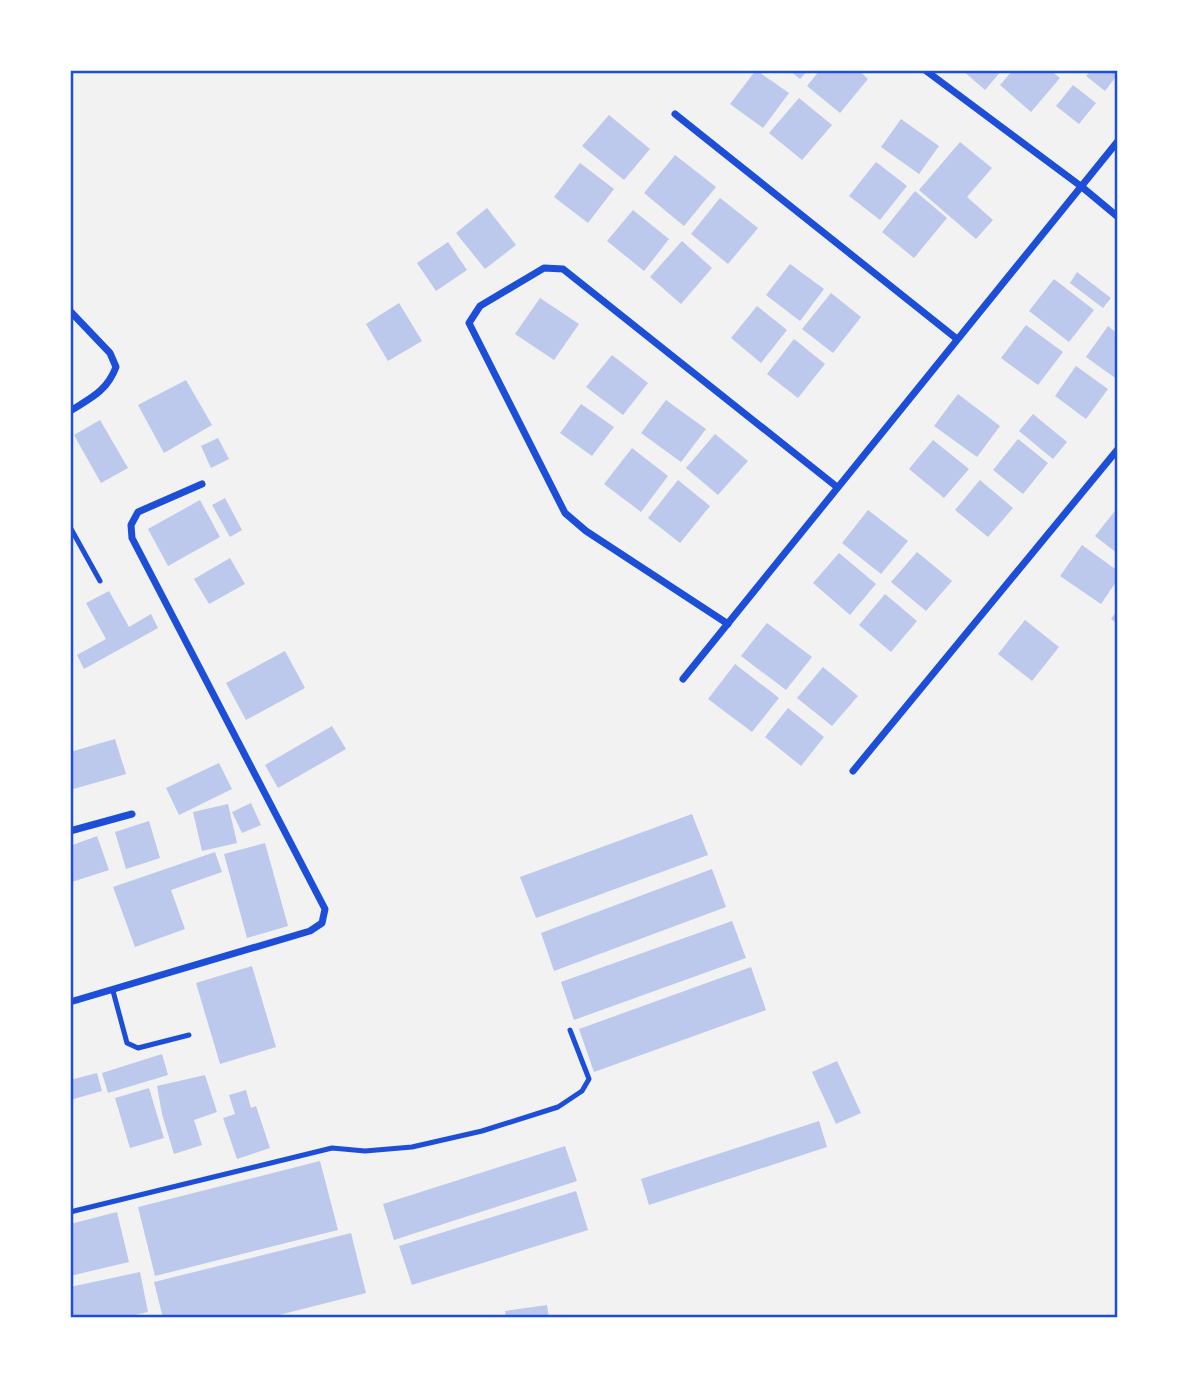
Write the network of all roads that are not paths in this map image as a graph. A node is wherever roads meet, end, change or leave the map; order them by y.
1 (925, 70) edge
2 (674, 114) dead end
3 (1118, 141) edge
4 (1082, 187) junction
5 (1118, 217) edge
6 (70, 311) edge
7 (957, 339) junction
8 (70, 411) edge
9 (1118, 449) edge
10 (202, 484) dead end
11 (837, 487) junction
12 (70, 527) edge
13 (100, 581) dead end
14 (728, 624) junction
15 (683, 679) dead end
16 (853, 771) dead end
17 (132, 814) dead end
18 (70, 831) edge
19 (113, 990) junction
20 (70, 1002) edge
21 (570, 1030) dead end
22 (188, 1035) dead end
23 (70, 1212) edge

1 - 4 street
2 - 7 street
3 - 4 street
4 - 5 street
4 - 7 street
6 - 8 street
7 - 11 street
9 - 16 street
10 - 19 street
11 - 14 street
11 - 14 street
12 - 13 lane
14 - 15 street
17 - 18 street
19 - 20 street
19 - 22 lane
21 - 23 lane

